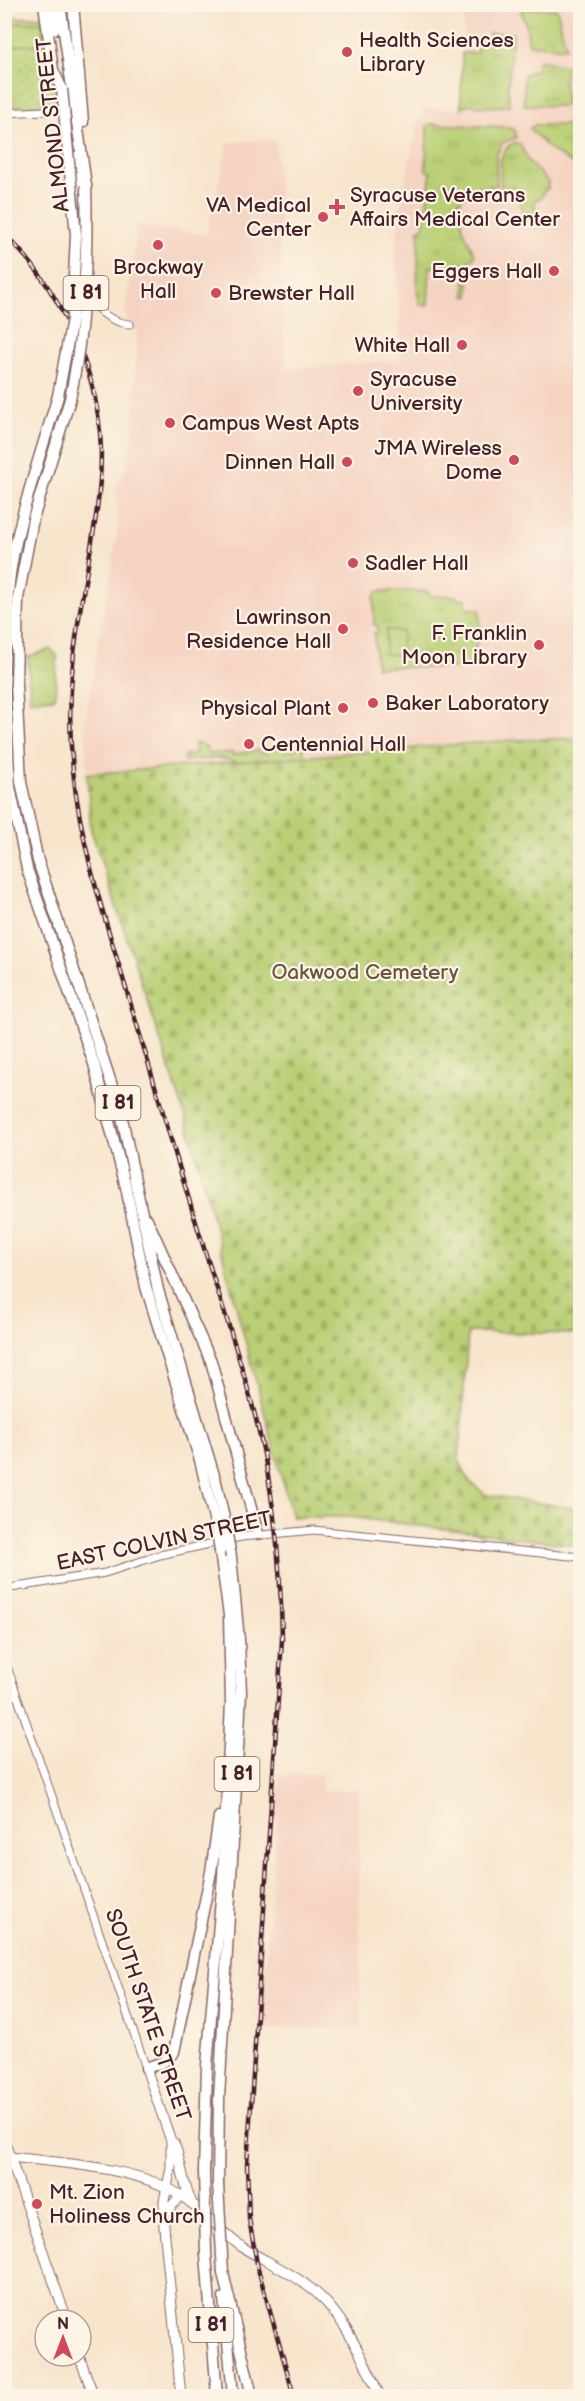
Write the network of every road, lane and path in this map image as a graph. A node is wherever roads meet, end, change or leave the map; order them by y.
1 (44, 4) edge
2 (51, 4) edge
3 (58, 4) edge
4 (73, 4) edge
5 (62, 89) junction
6 (71, 110) junction
7 (4, 113) edge
8 (86, 185) junction
9 (130, 324) dead end
10 (11, 628) edge
11 (4, 670) edge
12 (4, 688) edge
13 (141, 1206) junction
14 (258, 1534) junction
15 (580, 1557) edge
16 (4, 1589) edge
17 (4, 1658) edge
18 (227, 1760) junction
19 (146, 2068) junction
20 (170, 2132) junction
21 (4, 2140) edge
22 (8, 2158) edge
23 (166, 2188) junction
24 (181, 2195) junction
25 (193, 2205) junction
26 (164, 2215) junction
27 (223, 2273) junction
28 (63, 2308) edge
29 (83, 2368) edge
30 (94, 2397) edge
31 (182, 2397) edge
32 (217, 2397) edge
33 (233, 2397) edge
34 (252, 2397) edge
35 (380, 2397) edge

1 - 5 highway
2 - 5 highway, I 81
3 - 6 street, ALMOND STREET
3 - 8 highway, I 81
4 - 8 highway
5 - 10 highway, I 81, bridge
6 - 7 street
6 - 9 street, ALMOND STREET
8 - 10 highway, I 81, bridge
10 - 11 highway, I 81
10 - 13 highway, I 81
12 - 18 highway, I 81, bridge
13 - 14 highway
13 - 27 highway, I 81, bridge
14 - 15 street, EAST COLVIN STREET
14 - 16 street, EAST COLVIN STREET
17 - 19 street, SOUTH STATE STREET
18 - 19 highway
18 - 32 highway, I 81, bridge
19 - 20 main road, SOUTH STATE STREET
20 - 23 main road, SOUTH STATE STREET
20 - 25 main road
21 - 22 main road
22 - 23 main road
22 - 28 main road
23 - 24 main road
23 - 26 main road, SOUTH STATE STREET
24 - 25 main road
24 - 26 main road
25 - 35 main road
26 - 31 main road, SOUTH STATE STREET
27 - 33 highway, I 81
27 - 34 highway
29 - 30 main road

